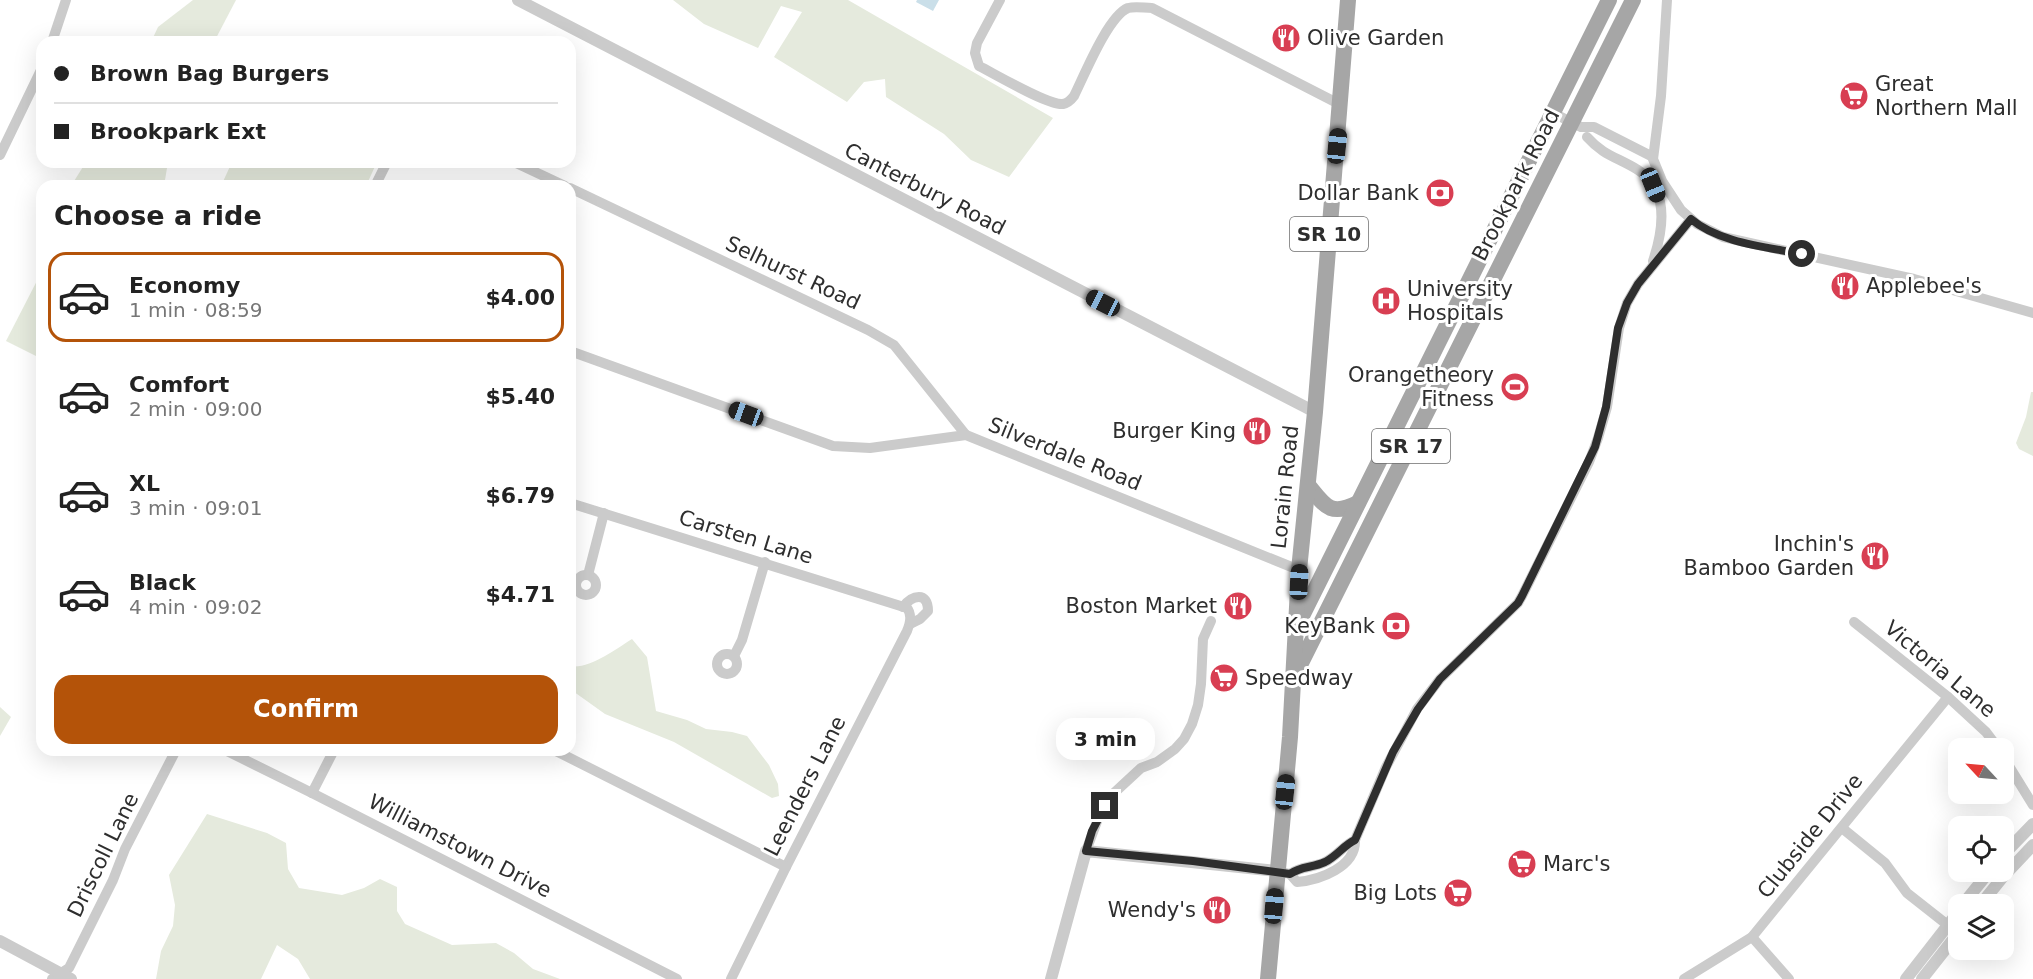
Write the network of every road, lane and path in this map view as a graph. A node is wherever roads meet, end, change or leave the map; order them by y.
1 (66, 0) edge
2 (518, 0) edge
3 (1000, 0) edge
4 (1155, 0) edge
5 (1348, 0) edge
6 (1609, 0) edge
7 (1633, 0) edge
8 (1667, 0) edge
9 (1159, 12) junction
10 (54, 36) edge
11 (36, 80) edge
12 (1341, 105) junction
13 (1553, 112) junction
14 (1580, 129) junction
15 (0, 154) edge
16 (1653, 157) junction
17 (527, 168) edge
18 (1658, 172) junction
19 (552, 180) edge
20 (576, 192) edge
21 (1691, 219) junction
22 (1651, 268) junction
23 (2033, 314) edge
24 (576, 353) edge
25 (1315, 412) junction
26 (966, 435) junction
27 (1308, 485) junction
28 (1358, 503) junction
29 (576, 505) edge
30 (604, 513) junction
31 (765, 562) junction
32 (1299, 570) junction
33 (588, 575) dead end
34 (906, 609) junction
35 (1211, 621) dead end
36 (1854, 622) dead end
37 (910, 624) junction
38 (1296, 628) junction
39 (734, 656) dead end
40 (1293, 679) junction
41 (1948, 697) junction
42 (1990, 738) edge
43 (173, 756) edge
44 (237, 756) edge
45 (331, 756) edge
46 (566, 756) edge
47 (2014, 774) edge
48 (312, 793) junction
49 (2033, 805) edge
50 (2033, 824) edge
51 (1842, 828) junction
52 (2014, 844) edge
53 (2033, 845) edge
54 (1086, 851) junction
55 (786, 867) junction
56 (1283, 872) junction
57 (1981, 882) edge
58 (1972, 894) edge
59 (1989, 894) edge
60 (1948, 924) edge
61 (1752, 937) junction
62 (1948, 937) edge
63 (1948, 940) edge
64 (0, 942) edge
65 (61, 977) edge
66 (677, 979) edge
67 (731, 979) edge
68 (1051, 979) edge
69 (1268, 979) edge
70 (1684, 979) edge
71 (1789, 979) edge
72 (1906, 979) edge
73 (1922, 979) edge

1 - 10 street
2 - 25 street, Canterbury Road
3 - 9 street
4 - 9 street
5 - 12 main road, Lorain Road / SR 10
6 - 13 main road, Brookpark Road / SR 17
7 - 14 main road, Brookpark Road / SR 17
8 - 16 street
9 - 12 street
11 - 15 street
12 - 25 main road, Lorain Road / SR 10
13 - 14 street
13 - 28 main road, Brookpark Road / SR 17
14 - 16 street
14 - 18 street
14 - 22 street
14 - 40 main road, Brookpark Road / SR 17
16 - 18 street
17 - 19 street
18 - 21 street
20 - 26 street, Selhurst Road
21 - 22 street
21 - 23 street
22 - 56 street
24 - 26 street, Silverdale Road
25 - 27 main road, Lorain Road / SR 10
26 - 32 street, Silverdale Road
27 - 28 main road
27 - 32 main road, Lorain Road / SR 10
28 - 38 main road, Brookpark Road / SR 17
29 - 30 street, Carsten Lane
30 - 31 street, Carsten Lane
30 - 33 street
31 - 34 street, Carsten Lane
31 - 39 street
32 - 38 main road, Lorain Road / SR 10
34 - 37 street
34 - 37 street
35 - 54 street
36 - 41 street, Victoria Lane
37 - 55 street, Leenders Lane
38 - 40 main road, Lorain Road / SR 10
40 - 56 main road, Lorain Road / SR 10
41 - 42 street, Victoria Lane
41 - 51 street, Clubside Drive
43 - 65 street, Driscoll Lane
44 - 48 street, Williamstown Drive
45 - 48 street
46 - 55 street
47 - 49 street
48 - 66 street, Williamstown Drive
50 - 52 street
51 - 60 street
51 - 61 street, Clubside Drive
53 - 59 street
54 - 56 street
54 - 68 street
55 - 67 street, Leenders Lane
56 - 69 main road, Lorain Road / SR 10
57 - 58 street
61 - 70 street, Clubside Drive
61 - 71 street
62 - 72 street
63 - 73 street
64 - 65 street

